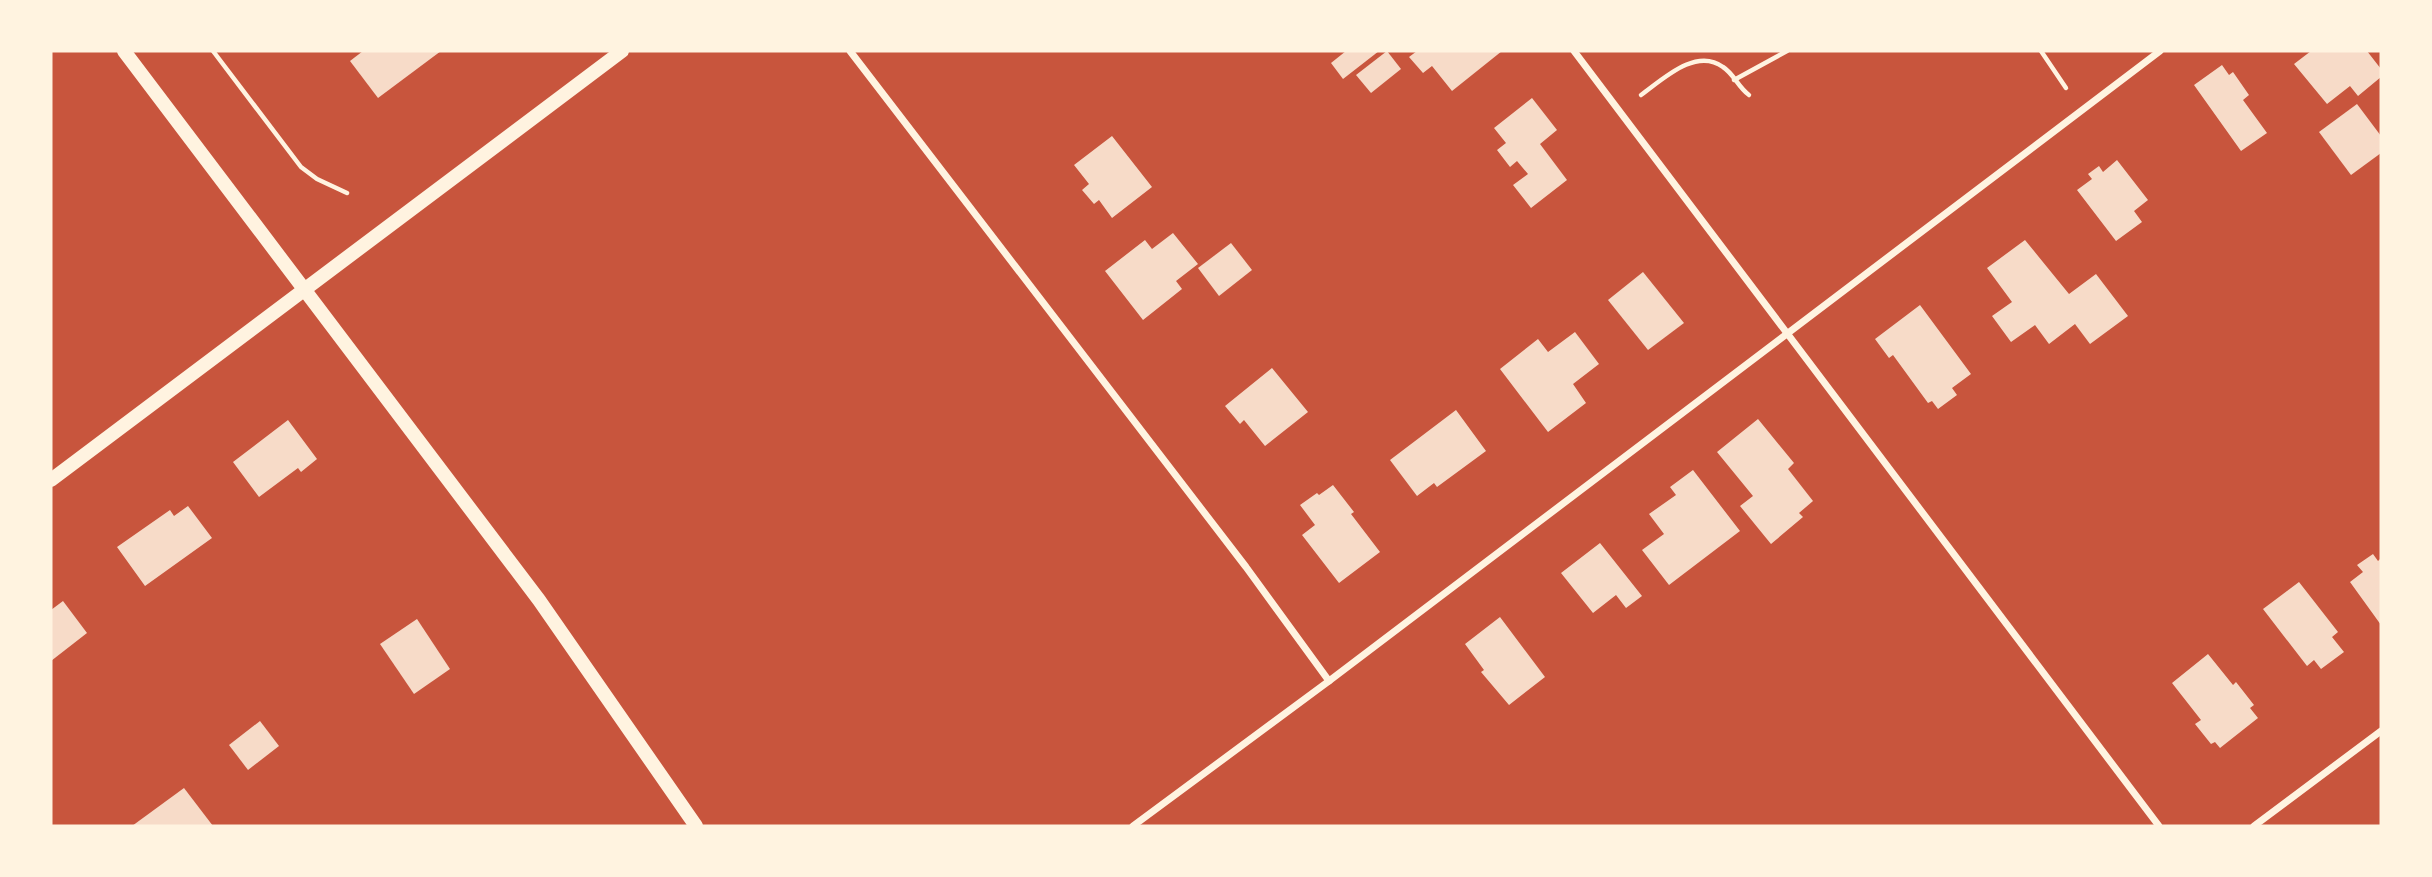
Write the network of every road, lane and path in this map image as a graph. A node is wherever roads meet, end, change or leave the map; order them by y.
1 (124, 51) edge
2 (213, 51) edge
3 (622, 51) edge
4 (850, 51) edge
5 (1574, 51) edge
6 (1787, 51) edge
7 (2041, 51) edge
8 (2160, 51) edge
9 (1734, 80) junction
10 (2066, 88) dead end
11 (1641, 95) dead end
12 (1749, 95) dead end
13 (347, 193) dead end
14 (304, 290) junction
15 (1788, 332) junction
16 (51, 480) edge
17 (1329, 681) junction
18 (2381, 731) edge
19 (696, 826) edge
20 (1133, 826) edge
21 (2159, 826) edge
22 (2254, 826) edge

1 - 14 main road
2 - 13 path
3 - 14 main road
4 - 17 street
5 - 15 street
6 - 9 path
7 - 10 path
8 - 15 street
9 - 11 path
9 - 12 path
14 - 16 main road
14 - 19 main road
15 - 17 street
15 - 21 street
17 - 20 street
18 - 22 street

